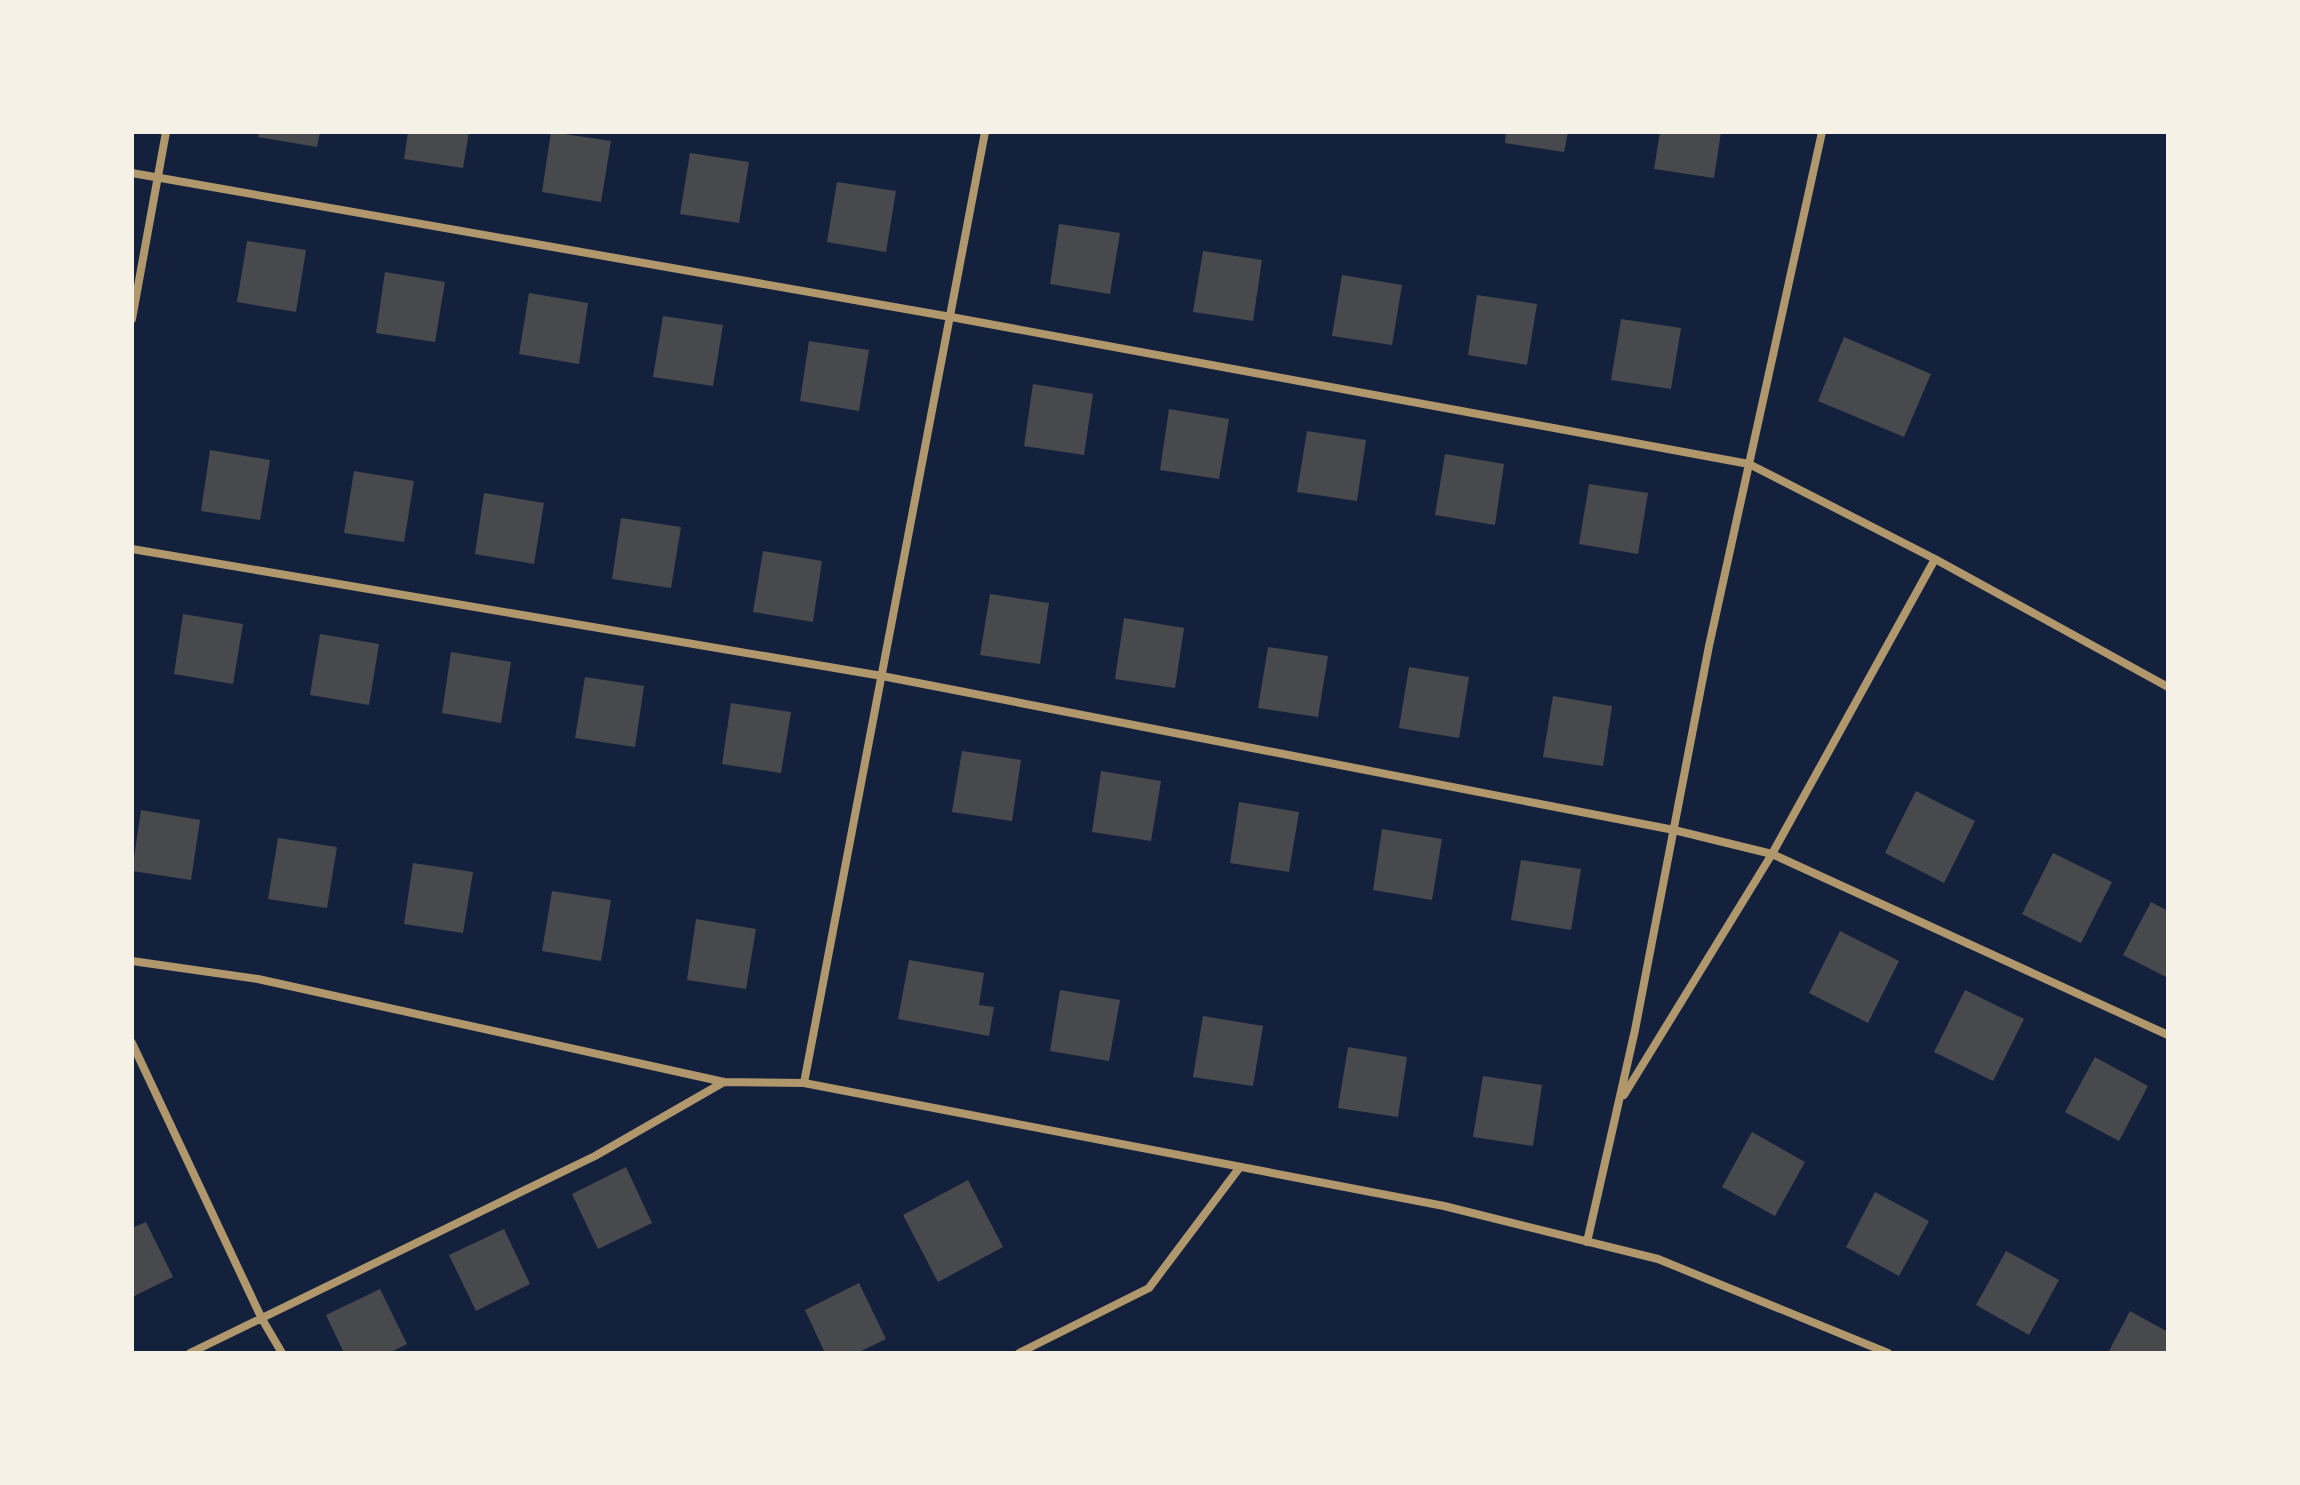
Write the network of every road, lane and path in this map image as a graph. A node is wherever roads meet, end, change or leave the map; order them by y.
1 (166, 132) edge
2 (985, 132) edge
3 (1822, 132) edge
4 (132, 173) edge
5 (158, 179) junction
6 (951, 317) junction
7 (132, 319) edge
8 (1749, 464) junction
9 (132, 549) edge
10 (1935, 559) junction
11 (882, 676) junction
12 (2168, 687) edge
13 (1674, 830) junction
14 (1772, 854) junction
15 (132, 961) edge
16 (2168, 1035) edge
17 (132, 1043) edge
18 (724, 1082) junction
19 (804, 1083) junction
20 (1619, 1102) junction
21 (1240, 1167) junction
22 (1587, 1242) junction
23 (262, 1319) junction
24 (190, 1353) edge
25 (282, 1353) edge
26 (1019, 1353) edge
27 (1888, 1353) edge

1 - 5 street
2 - 6 street
3 - 8 street
4 - 5 street
5 - 6 street
5 - 7 street
6 - 8 street
6 - 11 street
8 - 10 street
8 - 13 street
9 - 11 street
10 - 12 street
10 - 14 street
11 - 13 street
11 - 19 street
13 - 14 street
13 - 20 street
14 - 16 street
14 - 20 street
15 - 18 street
17 - 23 street
18 - 19 street
18 - 23 street
19 - 21 street
20 - 22 street
21 - 22 street
21 - 26 street
22 - 27 street
23 - 24 street
23 - 25 street

